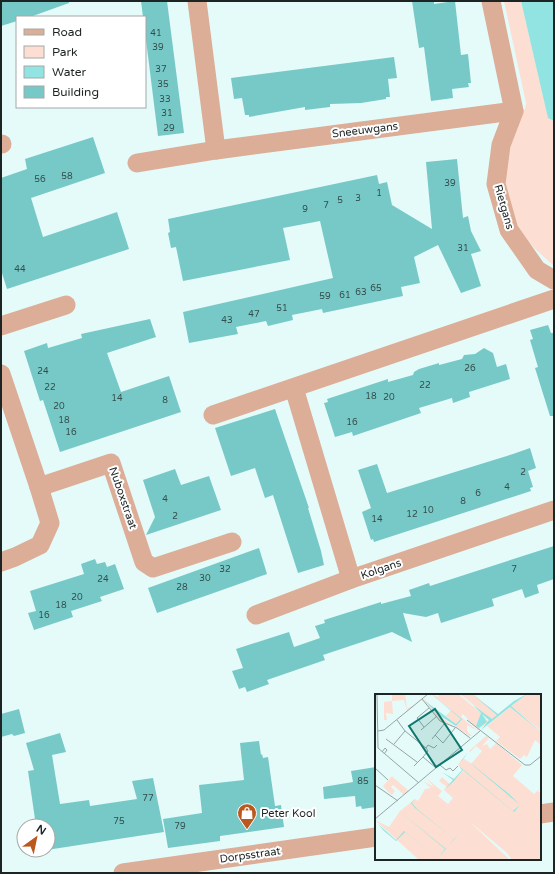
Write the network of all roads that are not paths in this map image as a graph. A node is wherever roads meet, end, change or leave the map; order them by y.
1 (197, 1) edge
2 (491, 1) edge
3 (514, 111) junction
4 (216, 150) junction
5 (136, 162) dead end
6 (554, 280) edge
7 (554, 298) edge
8 (66, 305) dead end
9 (1, 326) edge
10 (1, 374) edge
11 (294, 388) junction
12 (213, 415) dead end
13 (39, 487) junction
14 (554, 510) edge
15 (232, 542) dead end
16 (1, 562) edge
17 (351, 579) junction
18 (256, 615) dead end
19 (554, 812) edge
20 (541, 814) edge
21 (375, 837) edge
22 (123, 873) edge

1 - 4 street
2 - 3 street
3 - 4 street, Sneeuwgans
3 - 6 street, Rietgans
4 - 5 street, Sneeuwgans
7 - 11 street
8 - 9 street
10 - 13 street
11 - 12 street
11 - 17 street, Kolgans
13 - 15 street, Nuboxstraat
13 - 16 street
14 - 17 street, Kolgans
17 - 18 street
19 - 20 street
21 - 22 street, Dorpsstraat

